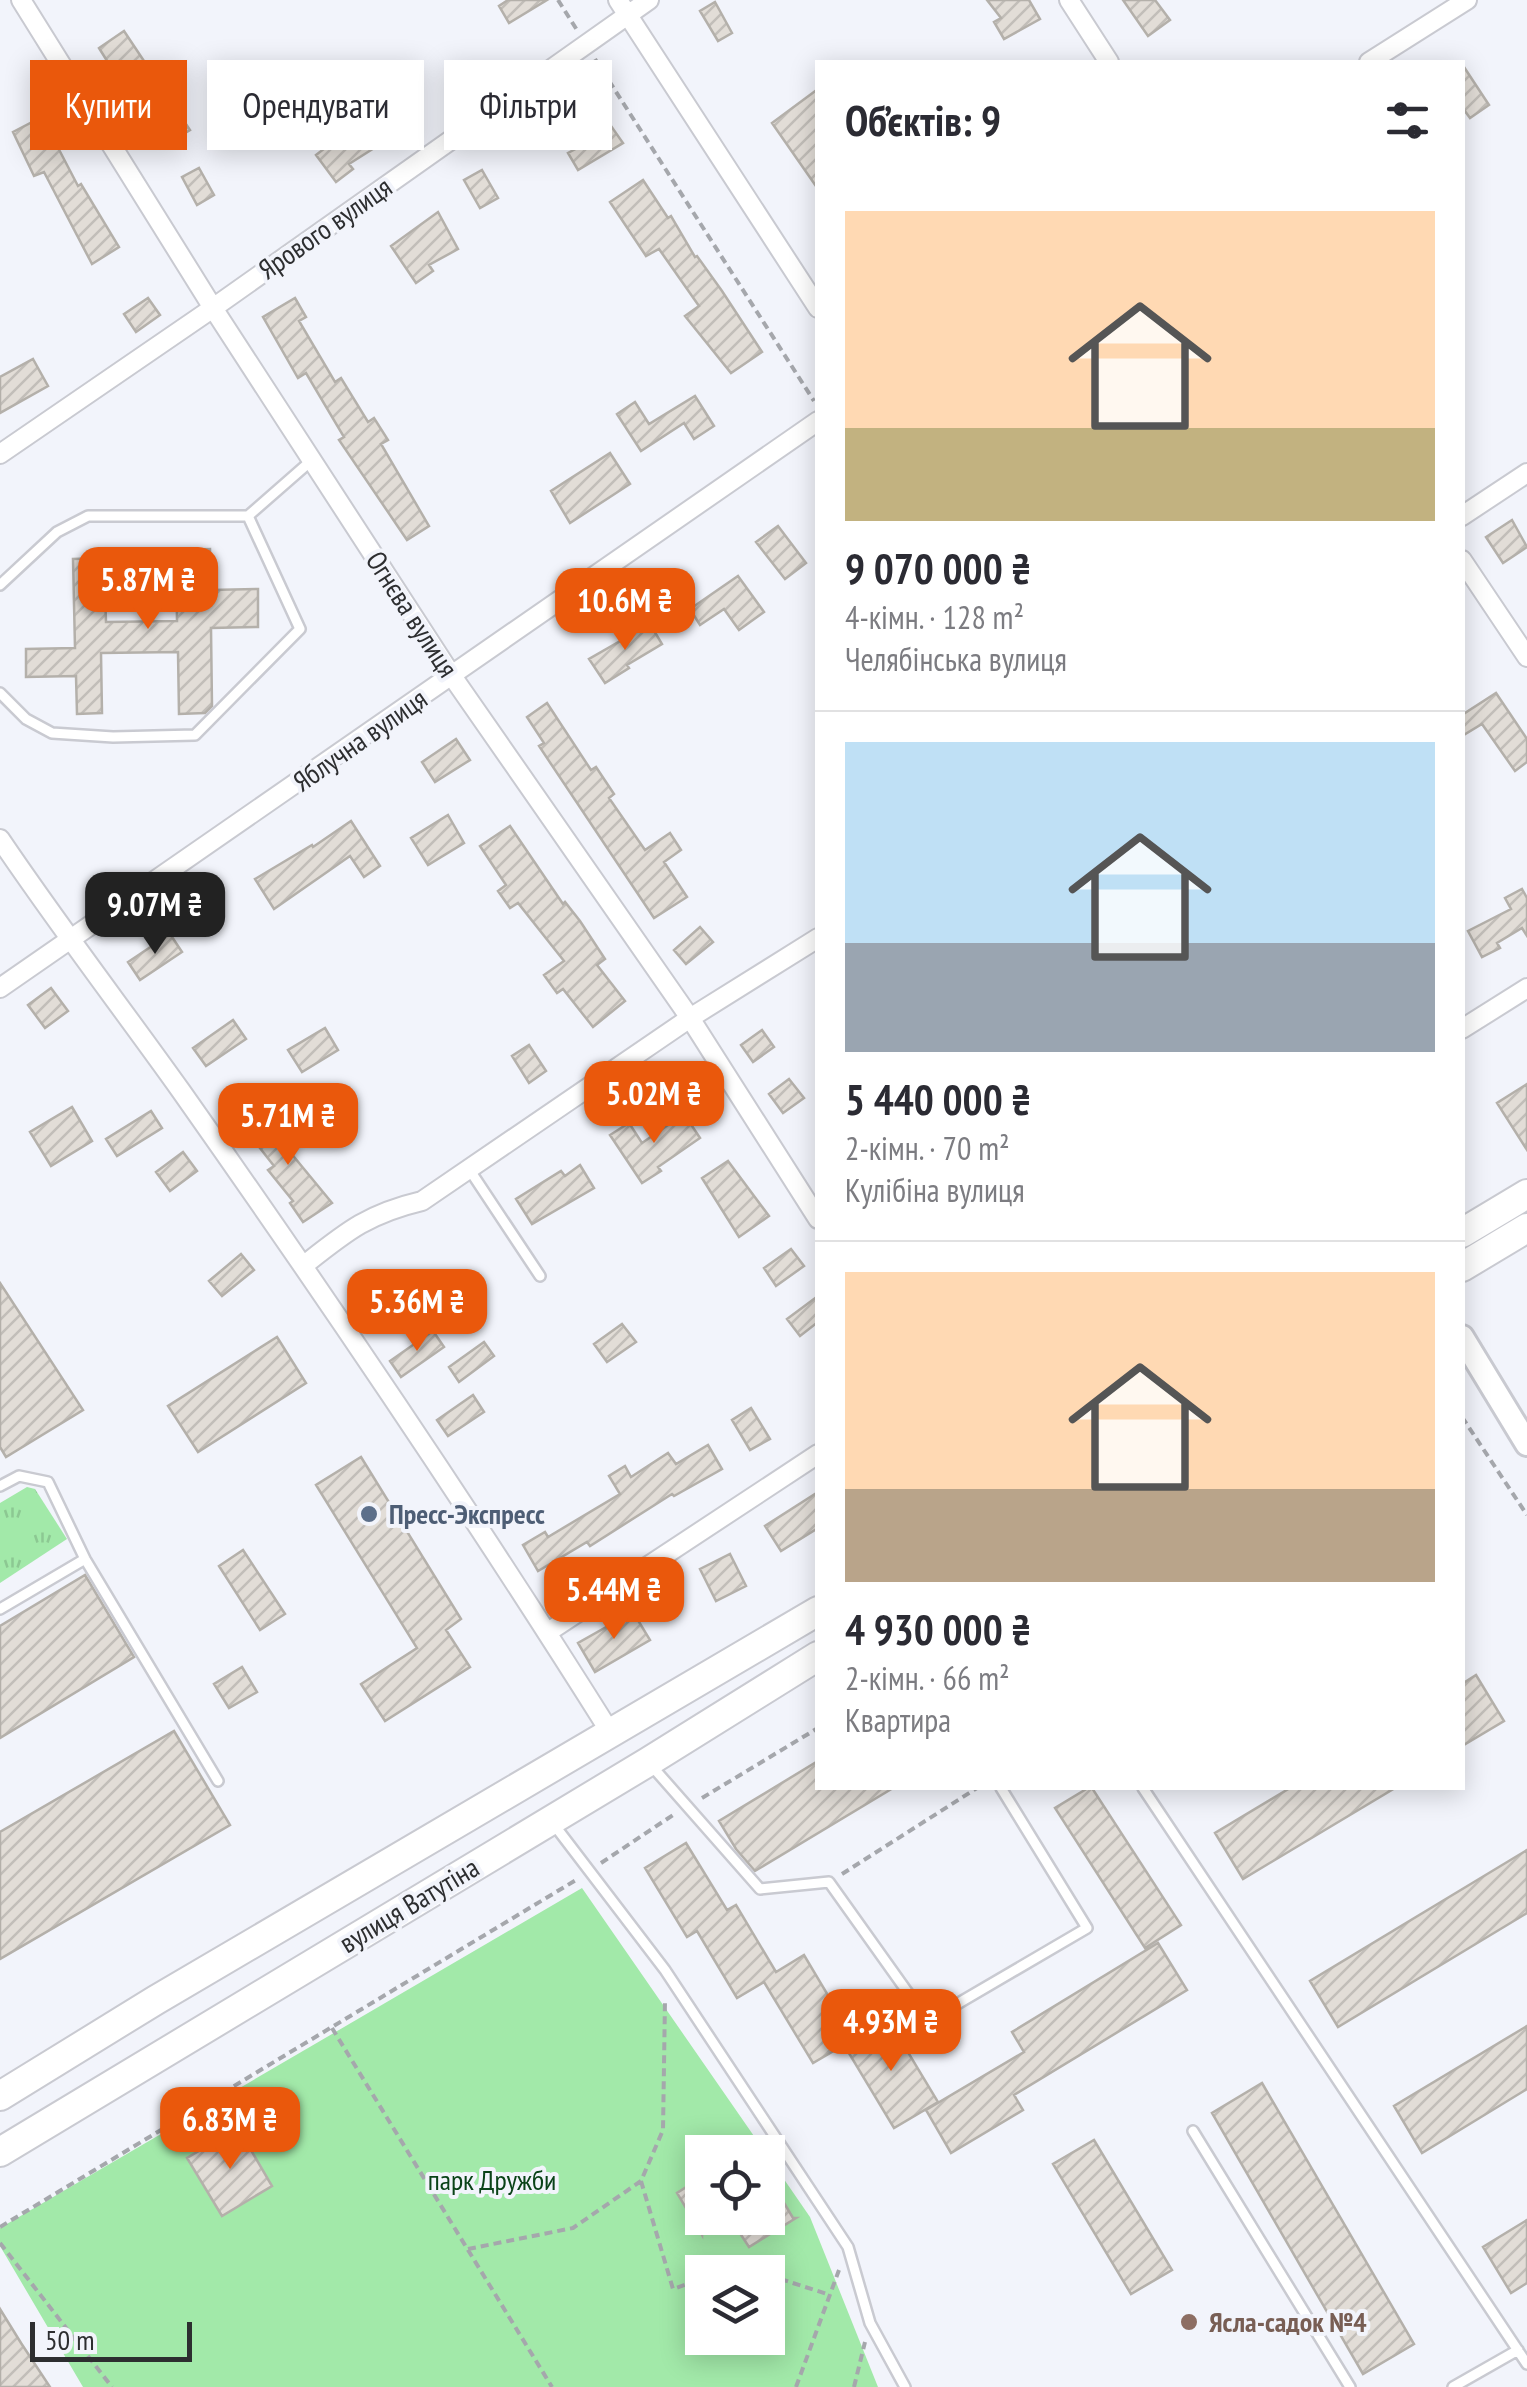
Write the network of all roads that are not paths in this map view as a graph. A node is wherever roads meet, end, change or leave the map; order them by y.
1 (21, 0) edge
2 (649, 0) edge
3 (1069, 0) edge
4 (1467, 0) edge
5 (622, 7) edge
6 (1108, 60) edge
7 (1372, 60) edge
8 (815, 303) edge
9 (213, 308) junction
10 (815, 423) edge
11 (0, 454) edge
12 (312, 460) junction
13 (1527, 473) edge
14 (1465, 514) edge
15 (248, 516) junction
16 (1465, 565) edge
17 (0, 585) edge
18 (1527, 658) edge
19 (452, 676) junction
20 (0, 693) edge
21 (0, 839) edge
22 (815, 940) edge
23 (69, 941) junction
24 (0, 988) edge
25 (1527, 988) edge
26 (690, 1018) junction
27 (1465, 1028) edge
28 (469, 1169) junction
29 (1527, 1194) edge
30 (815, 1214) edge
31 (1527, 1228) edge
32 (1465, 1231) edge
33 (1465, 1265) edge
34 (303, 1266) junction
35 (540, 1276) dead end
36 (1465, 1342) edge
37 (1527, 1444) edge
38 (815, 1456) edge
39 (0, 1486) edge
40 (85, 1560) junction
41 (0, 1609) edge
42 (815, 1613) edge
43 (548, 1632) junction
44 (815, 1658) edge
45 (610, 1732) junction
46 (648, 1762) junction
47 (218, 1780) dead end
48 (1001, 1790) edge
49 (1144, 1790) edge
50 (550, 1820) junction
51 (0, 2096) edge
52 (1193, 2131) dead end
53 (0, 2152) edge
54 (1518, 2350) junction
55 (1527, 2364) edge
56 (905, 2387) edge
57 (1350, 2387) edge
58 (1453, 2387) edge

1 - 9 street, Огнєва вулиця
2 - 5 street, Ярового вулиця
3 - 6 street
4 - 7 street
5 - 8 street
5 - 9 street, Ярового вулиця
9 - 11 street, Ярового вулиця
9 - 12 street, Огнєва вулиця
10 - 19 street, Яблучна вулиця
12 - 15 lane
12 - 19 street, Огнєва вулиця
13 - 14 street
15 - 17 lane
15 - 20 lane
16 - 18 street
19 - 23 street, Яблучна вулиця
19 - 26 street, Огнєва вулиця
21 - 23 street
22 - 26 street
23 - 24 street, Яблучна вулиця
23 - 34 street
25 - 27 street
26 - 28 street
26 - 30 street, Огнєва вулиця
28 - 34 street
28 - 35 lane
29 - 32 main road
31 - 33 main road
34 - 43 street
36 - 37 street
38 - 43 street
39 - 40 lane
40 - 41 lane
40 - 47 lane
42 - 45 main road, вулиця Ватутіна
43 - 45 street
44 - 46 main road, вулиця Ватутіна
45 - 51 main road, вулиця Ватутіна
46 - 48 lane
46 - 50 main road, вулиця Ватутіна
49 - 54 lane
50 - 53 main road, вулиця Ватутіна
50 - 56 lane
52 - 57 lane
54 - 55 lane
54 - 58 lane

